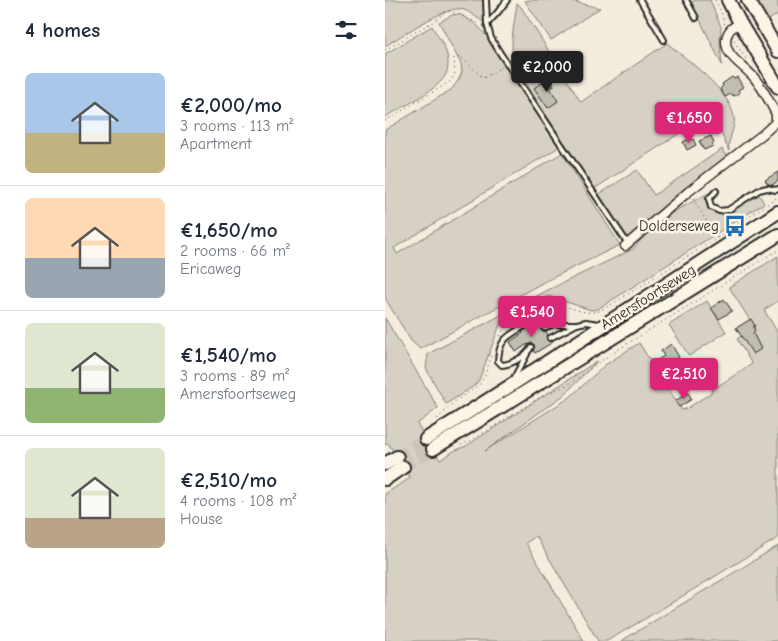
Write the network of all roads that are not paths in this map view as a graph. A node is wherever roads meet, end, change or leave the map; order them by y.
1 (486, 0) edge
2 (507, 0) edge
3 (640, 0) edge
4 (686, 0) edge
5 (728, 0) edge
6 (748, 0) edge
7 (757, 15) junction
8 (697, 18) dead end
9 (740, 23) junction
10 (487, 24) junction
11 (664, 40) dead end
12 (778, 51) edge
13 (778, 87) edge
14 (778, 189) edge
15 (716, 191) dead end
16 (778, 212) edge
17 (778, 235) edge
18 (626, 245) joint
19 (537, 318) dead end
20 (577, 324) junction
21 (526, 325) dead end
22 (603, 325) junction
23 (550, 338) dead end
24 (510, 386) junction
25 (385, 464) edge
26 (385, 479) edge

1 - 10 lane
2 - 10 lane
3 - 11 lane
4 - 8 lane
5 - 9 main road
6 - 7 main road
7 - 9 main road
7 - 12 main road
9 - 13 main road
9 - 18 street
10 - 18 lane
14 - 15 lane
16 - 22 main road, Amersfoortseweg
17 - 24 main road, Amersfoortseweg
19 - 20 lane, Amersfoortseweg
20 - 22 lane, Amersfoortseweg
20 - 23 lane, Amersfoortseweg
21 - 24 lane, Amersfoortseweg
22 - 24 main road, Amersfoortseweg
25 - 26 main road

